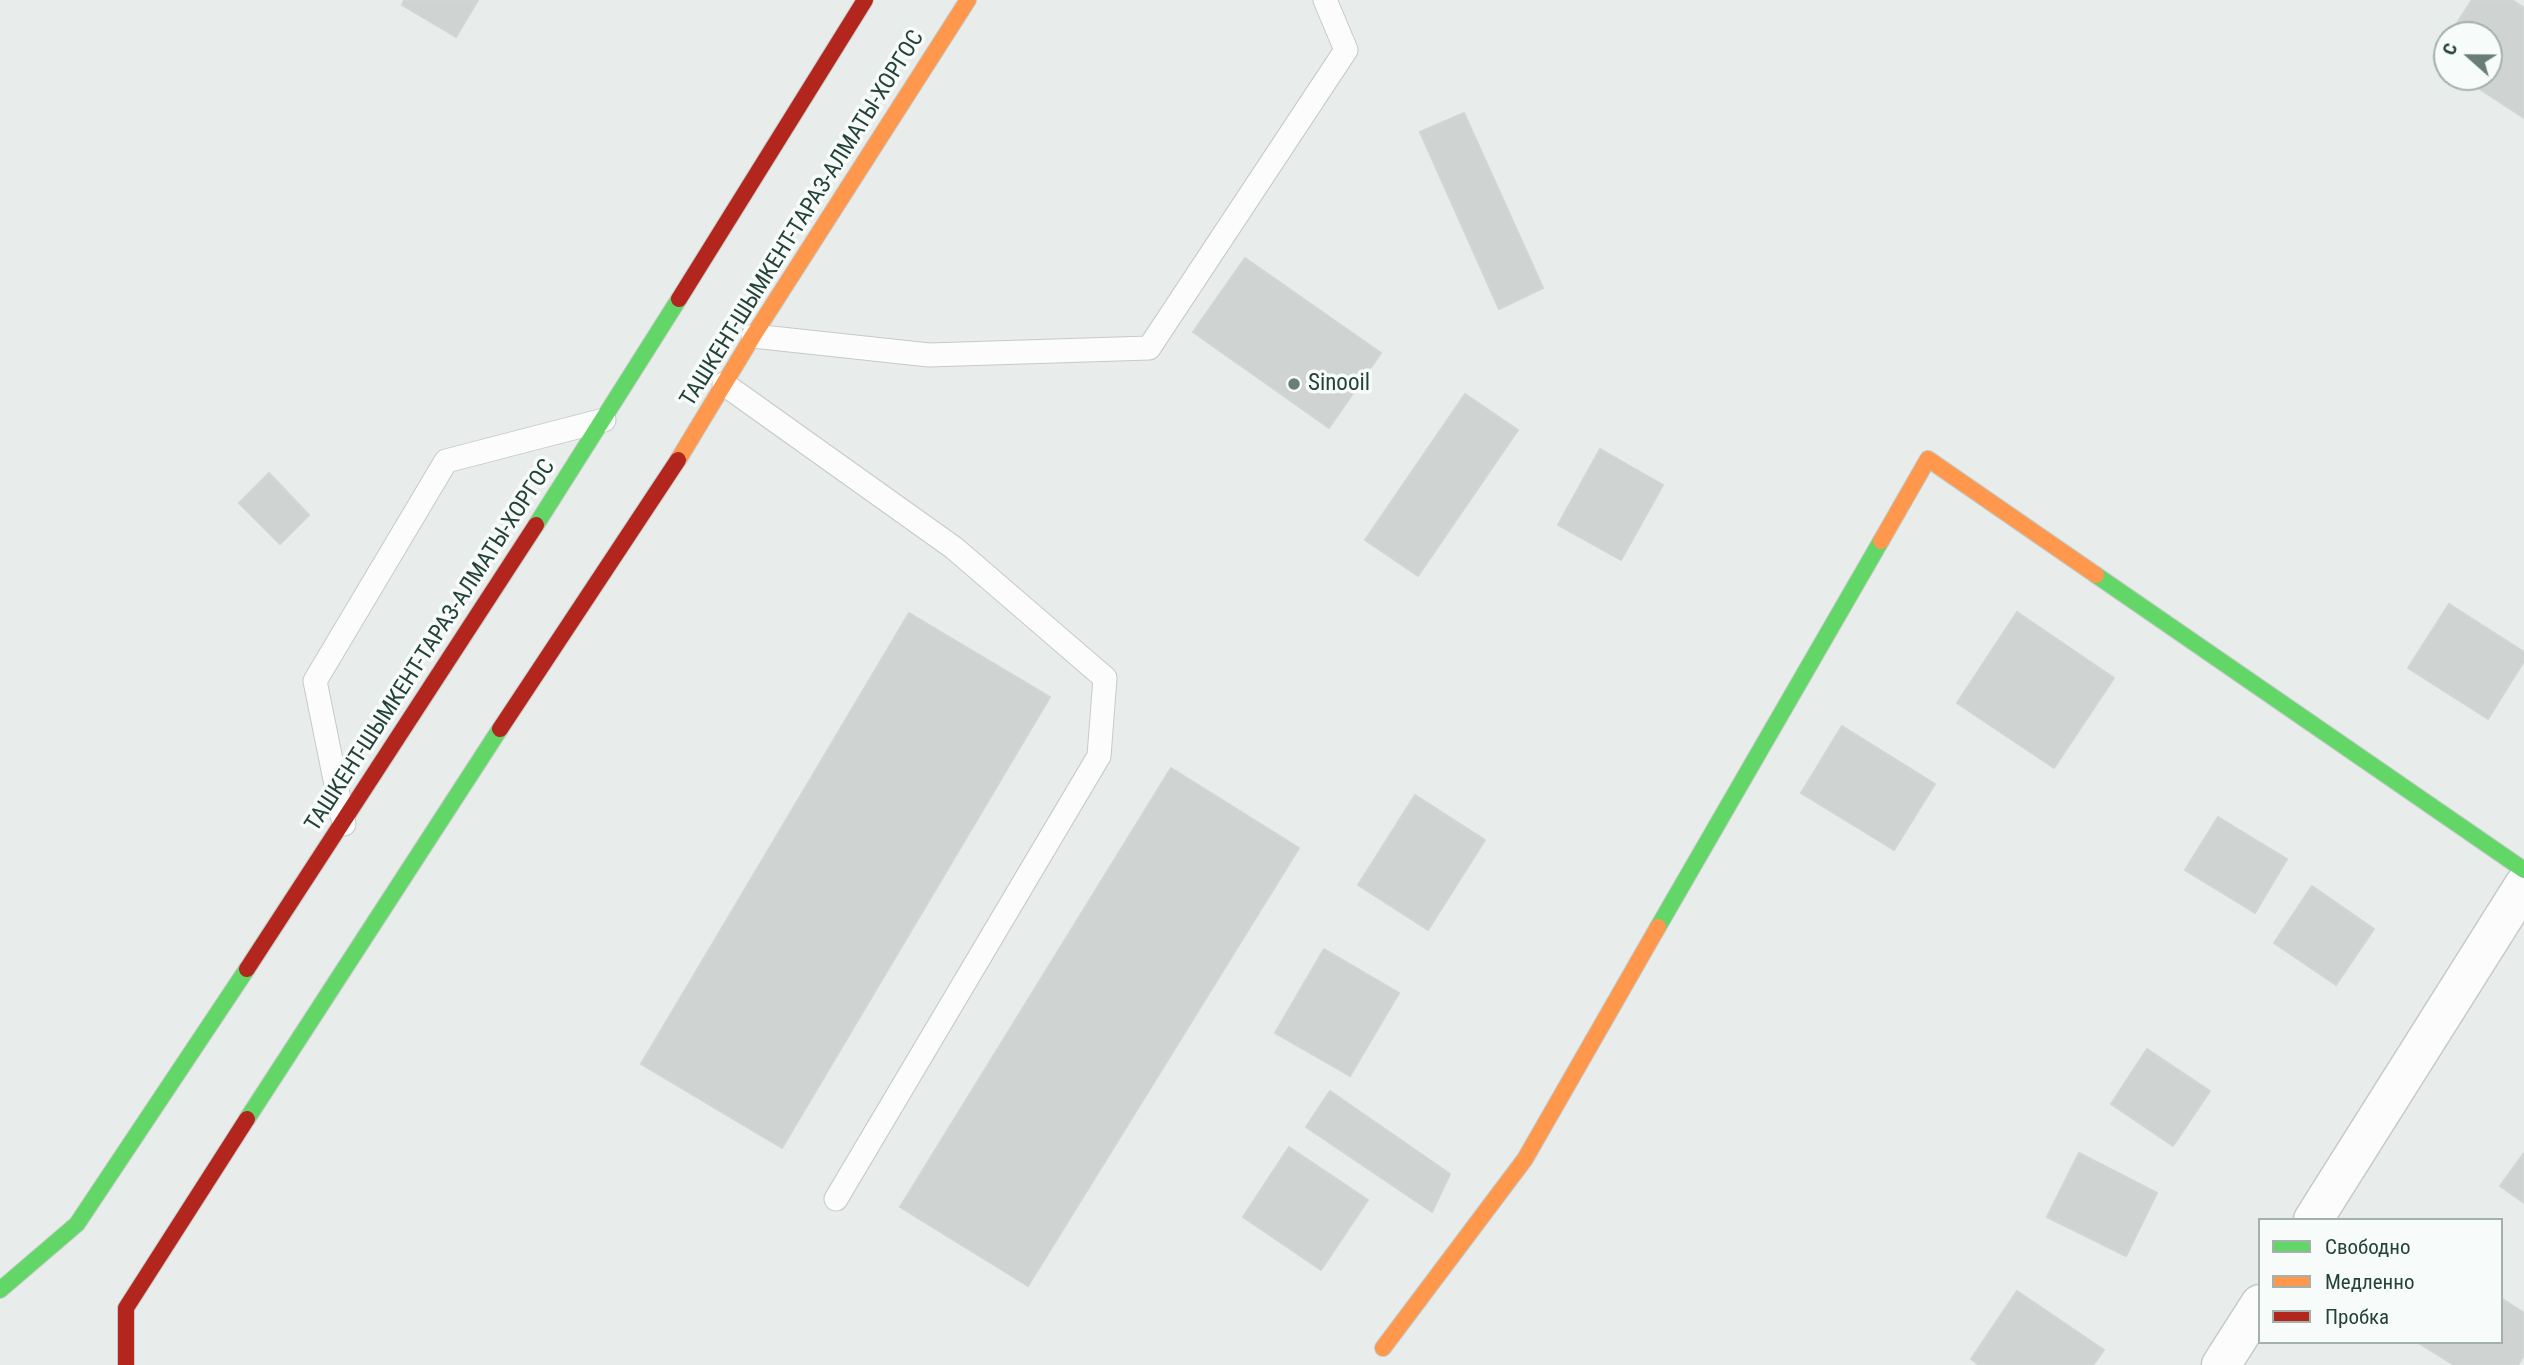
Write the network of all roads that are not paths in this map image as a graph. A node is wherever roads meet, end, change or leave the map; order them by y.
1 (865, 0) edge
2 (968, 0) edge
3 (1325, 0) edge
4 (753, 336) junction
5 (724, 384) junction
6 (604, 420) junction
7 (344, 824) junction
8 (2524, 870) edge
9 (2524, 884) edge
10 (836, 1199) dead end
11 (2314, 1218) edge
12 (0, 1290) edge
13 (2258, 1307) edge
14 (1382, 1348) dead end
15 (126, 1365) edge
16 (2221, 1365) edge

1 - 6 main road, ТАШКЕНТ-ШЫМКЕНТ-ТАРАЗ-АЛМАТЫ-ХОРГОС
2 - 4 main road, ТАШКЕНТ-ШЫМКЕНТ-ТАРАЗ-АЛМАТЫ-ХОРГОС
3 - 4 lane
4 - 5 main road, ТАШКЕНТ-ШЫМКЕНТ-ТАРАЗ-АЛМАТЫ-ХОРГОС
5 - 10 lane
5 - 15 main road, ТАШКЕНТ-ШЫМКЕНТ-ТАРАЗ-АЛМАТЫ-ХОРГОС
6 - 7 main road, ТАШКЕНТ-ШЫМКЕНТ-ТАРАЗ-АЛМАТЫ-ХОРГОС
6 - 7 lane
7 - 12 main road, ТАШКЕНТ-ШЫМКЕНТ-ТАРАЗ-АЛМАТЫ-ХОРГОС
8 - 14 main road
9 - 11 street
13 - 16 street

